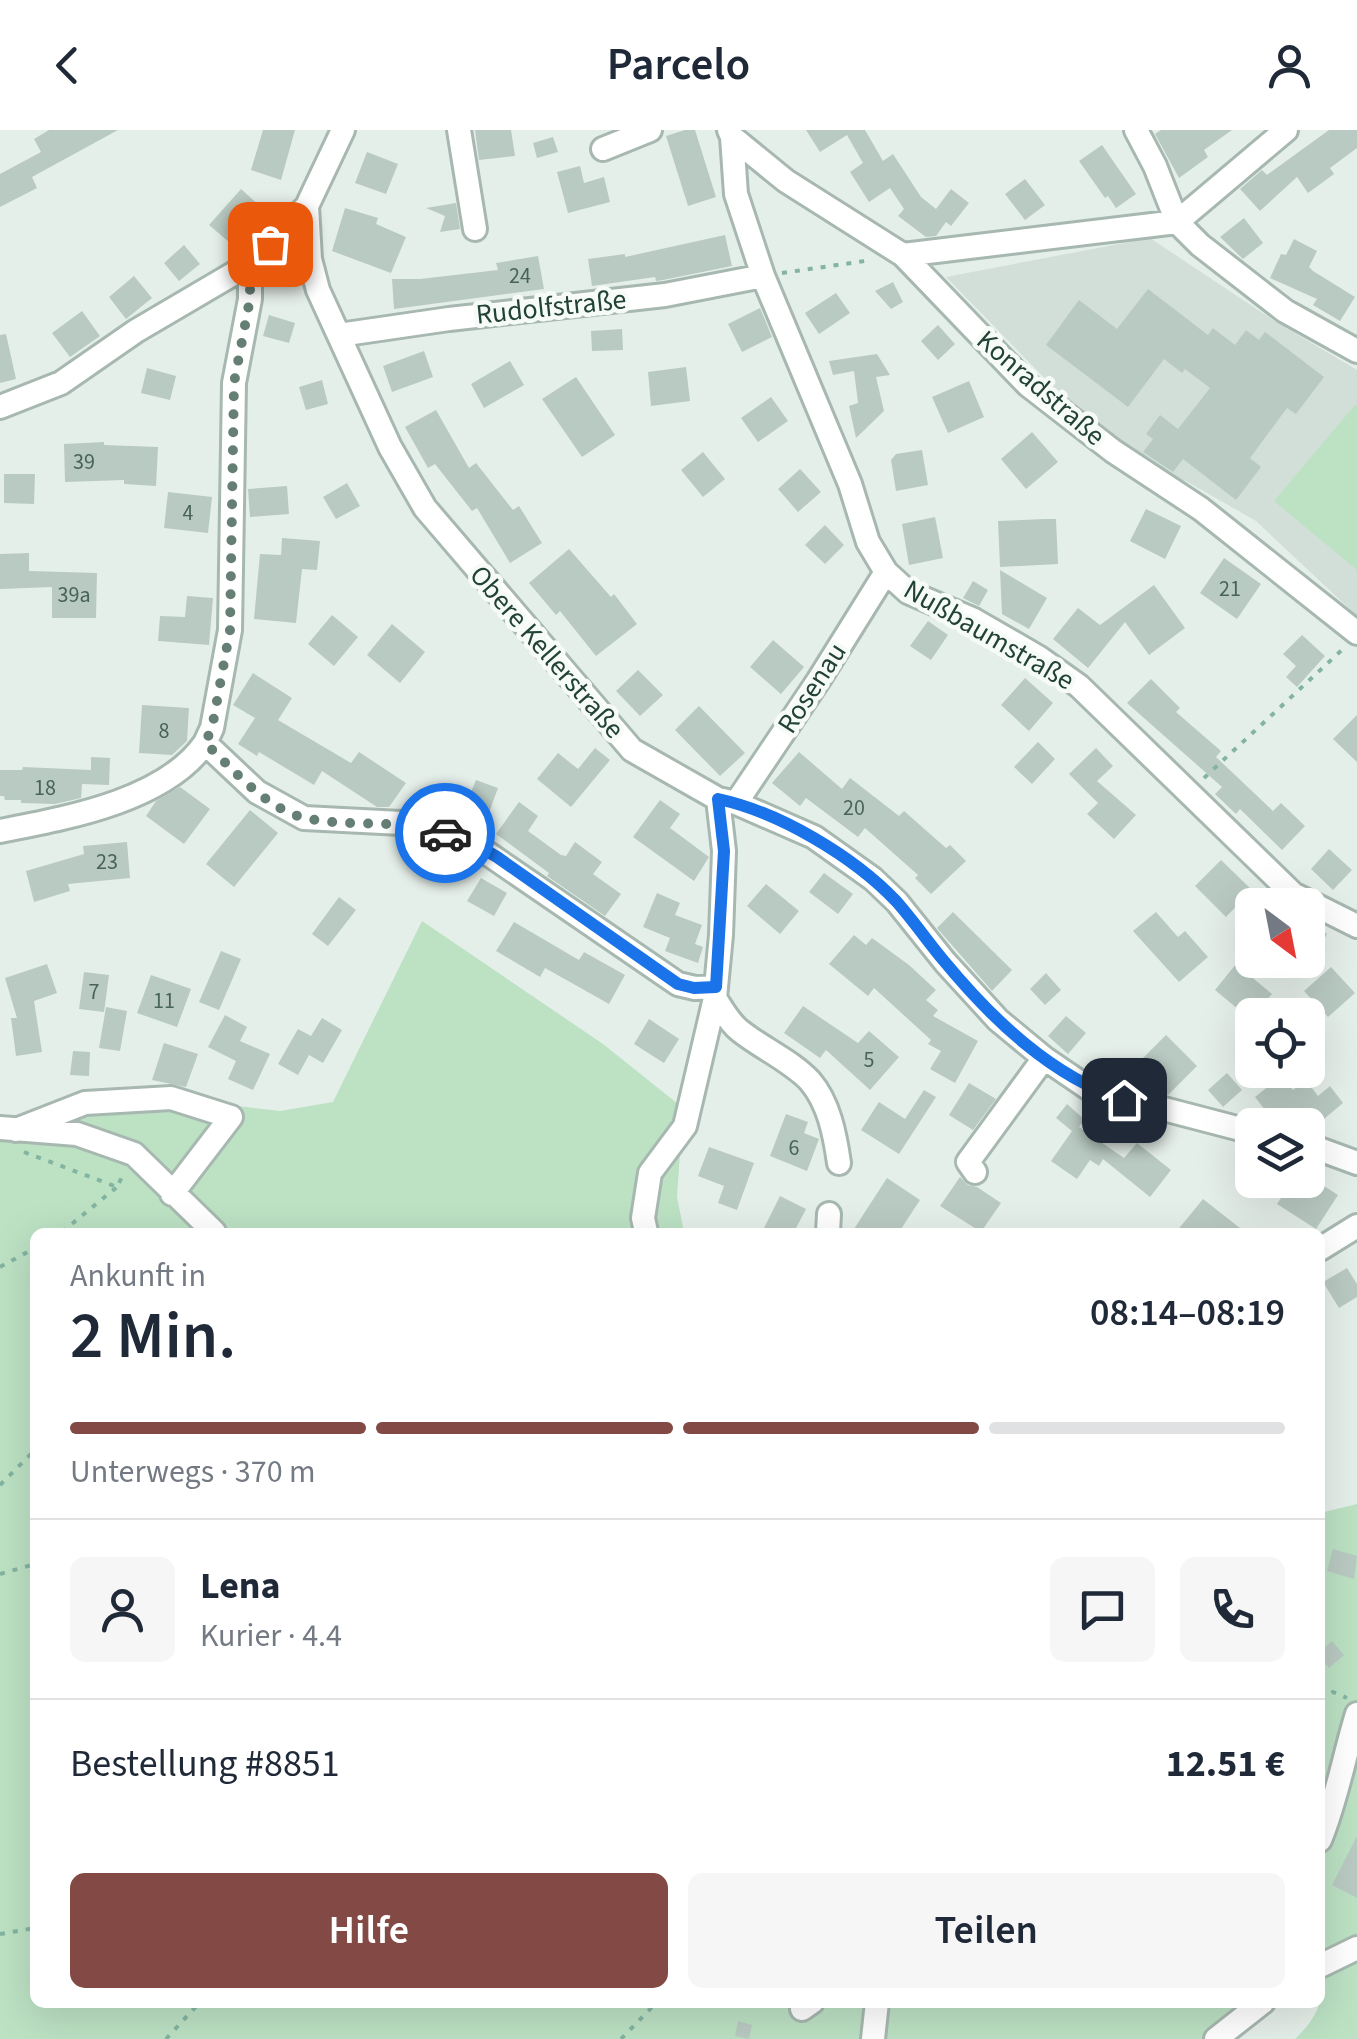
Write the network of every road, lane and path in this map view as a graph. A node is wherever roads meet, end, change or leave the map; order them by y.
1 (343, 130) edge
2 (459, 130) edge
3 (650, 130) edge
4 (1136, 130) edge
5 (1286, 130) edge
6 (731, 133) edge
7 (603, 149) dead end
8 (307, 206) junction
9 (1177, 222) junction
10 (475, 229) dead end
11 (903, 256) junction
12 (250, 264) junction
13 (763, 276) junction
14 (339, 335) junction
15 (1357, 351) edge
16 (0, 407) edge
17 (886, 572) junction
18 (1352, 638) edge
19 (205, 743) junction
20 (1187, 792) junction
21 (727, 801) junction
22 (0, 831) edge
23 (1357, 926) edge
24 (716, 993) junction
25 (1044, 1058) junction
26 (1235, 1128) edge
27 (10, 1135) edge
28 (1325, 1151) edge
29 (134, 1154) junction
30 (839, 1162) dead end
31 (1357, 1162) edge
32 (974, 1172) dead end
33 (117, 1187) junction
34 (172, 1194) junction
35 (1357, 1226) edge
36 (67, 1228) edge
37 (210, 1228) edge
38 (645, 1228) edge
39 (1325, 1246) edge
40 (30, 1251) edge
41 (0, 1267) edge
42 (30, 1455) edge
43 (0, 1485) edge
44 (30, 1565) edge
45 (0, 1574) edge
46 (1325, 1697) edge
47 (1357, 1698) edge
48 (1357, 1714) edge
49 (1325, 1828) edge
50 (30, 1929) edge
51 (0, 1934) edge
52 (1357, 1948) edge
53 (1325, 1964) edge
54 (194, 2008) edge
55 (651, 2008) edge
56 (876, 2008) edge
57 (1255, 2008) edge
58 (166, 2039) edge
59 (621, 2039) edge
60 (873, 2039) edge
61 (1216, 2039) edge

1 - 8 street
2 - 10 street
3 - 7 street
4 - 9 street
5 - 9 street
6 - 11 street, Konradstraße
6 - 13 street, Nußbaumstraße
8 - 12 street
8 - 14 street, Obere Kellerstraße
9 - 11 street
9 - 15 street
11 - 13 path
11 - 18 street, Konradstraße
12 - 16 street
12 - 19 street
13 - 14 street, Rudolfstraße
13 - 17 street, Nußbaumstraße
14 - 21 street, Obere Kellerstraße
17 - 20 street, Nußbaumstraße
17 - 21 street, Rosenau
18 - 20 path
19 - 22 street
19 - 24 street
20 - 23 street, Nußbaumstraße
21 - 24 street
21 - 25 street, Obere Kellerstraße
24 - 30 street
24 - 38 street
25 - 26 street, Obere Kellerstraße
25 - 32 street
27 - 29 street
27 - 33 path
27 - 34 street
28 - 31 street
29 - 33 path
29 - 34 street
33 - 36 path
34 - 37 street
35 - 39 street
40 - 41 path
42 - 43 path
44 - 45 path
46 - 47 path
48 - 49 street
50 - 51 path
52 - 53 street
54 - 58 path
55 - 59 path
56 - 60 street
57 - 61 street

